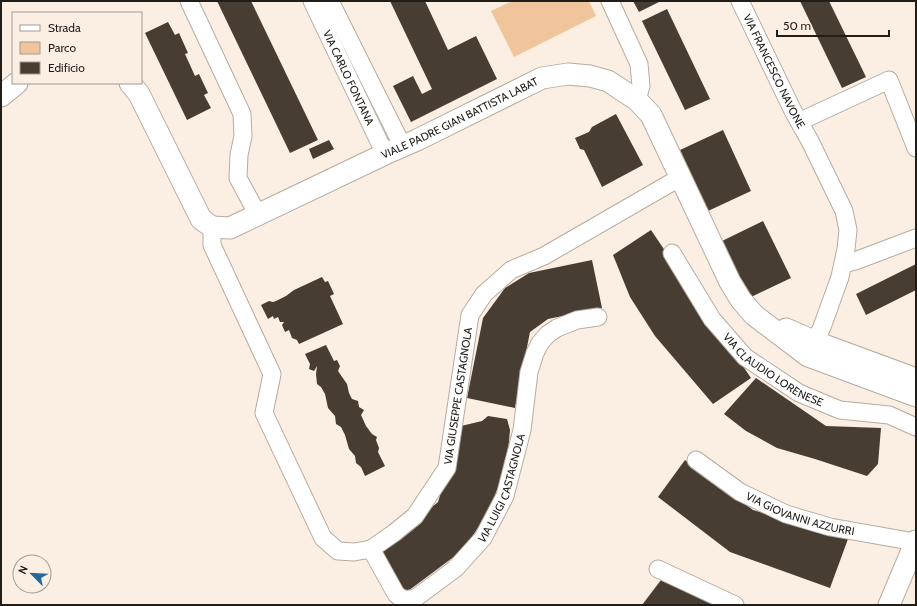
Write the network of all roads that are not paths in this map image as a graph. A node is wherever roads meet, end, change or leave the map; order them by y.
1 (189, 1) edge
2 (312, 1) edge
3 (330, 1) edge
4 (610, 1) edge
5 (740, 1) edge
6 (752, 1) edge
7 (16, 84) edge
8 (131, 84) edge
9 (1, 96) edge
10 (637, 100) junction
11 (807, 118) junction
12 (810, 141) junction
13 (916, 148) edge
14 (394, 151) junction
15 (681, 178) junction
16 (258, 215) junction
17 (212, 227) junction
18 (916, 238) edge
19 (672, 253) dead end
20 (842, 264) junction
21 (598, 318) dead end
22 (812, 349) junction
23 (916, 379) edge
24 (916, 396) edge
25 (916, 427) edge
26 (696, 460) dead end
27 (916, 542) edge
28 (371, 549) junction
29 (658, 569) dead end
30 (735, 605) edge
31 (889, 605) edge

1 - 16 street
2 - 14 street, VIA CARLO FONTANA
3 - 14 street, VIA CARLO FONTANA
4 - 10 street
5 - 12 street, VIA FRANCESCO NAVONE
6 - 11 street, VIA FRANCESCO NAVONE
7 - 9 street
8 - 17 street
10 - 14 street, VIALE PADRE GIAN BATTISTA LABAT
10 - 15 street, VIALE PADRE GIAN BATTISTA LABAT
11 - 12 street, VIA FRANCESCO NAVONE
11 - 13 street
12 - 20 street, VIA FRANCESCO NAVONE
14 - 16 street, VIALE PADRE GIAN BATTISTA LABAT
15 - 22 street, VIALE PADRE GIAN BATTISTA LABAT
15 - 28 street, VIA GIUSEPPE CASTAGNOLA
16 - 17 street, VIALE PADRE GIAN BATTISTA LABAT
17 - 28 street, VIA GIUSEPPE CASTAGNOLA
18 - 20 street
19 - 25 street, VIA CLAUDIO LORENESE
20 - 22 street, VIA FRANCESCO NAVONE
21 - 28 street, VIA LUIGI CASTAGNOLA
22 - 23 street, VIALE PADRE GIAN BATTISTA LABAT
22 - 24 street, VIALE PADRE GIAN BATTISTA LABAT
26 - 27 street, VIA GIOVANNI AZZURRI
27 - 31 street
29 - 30 street

